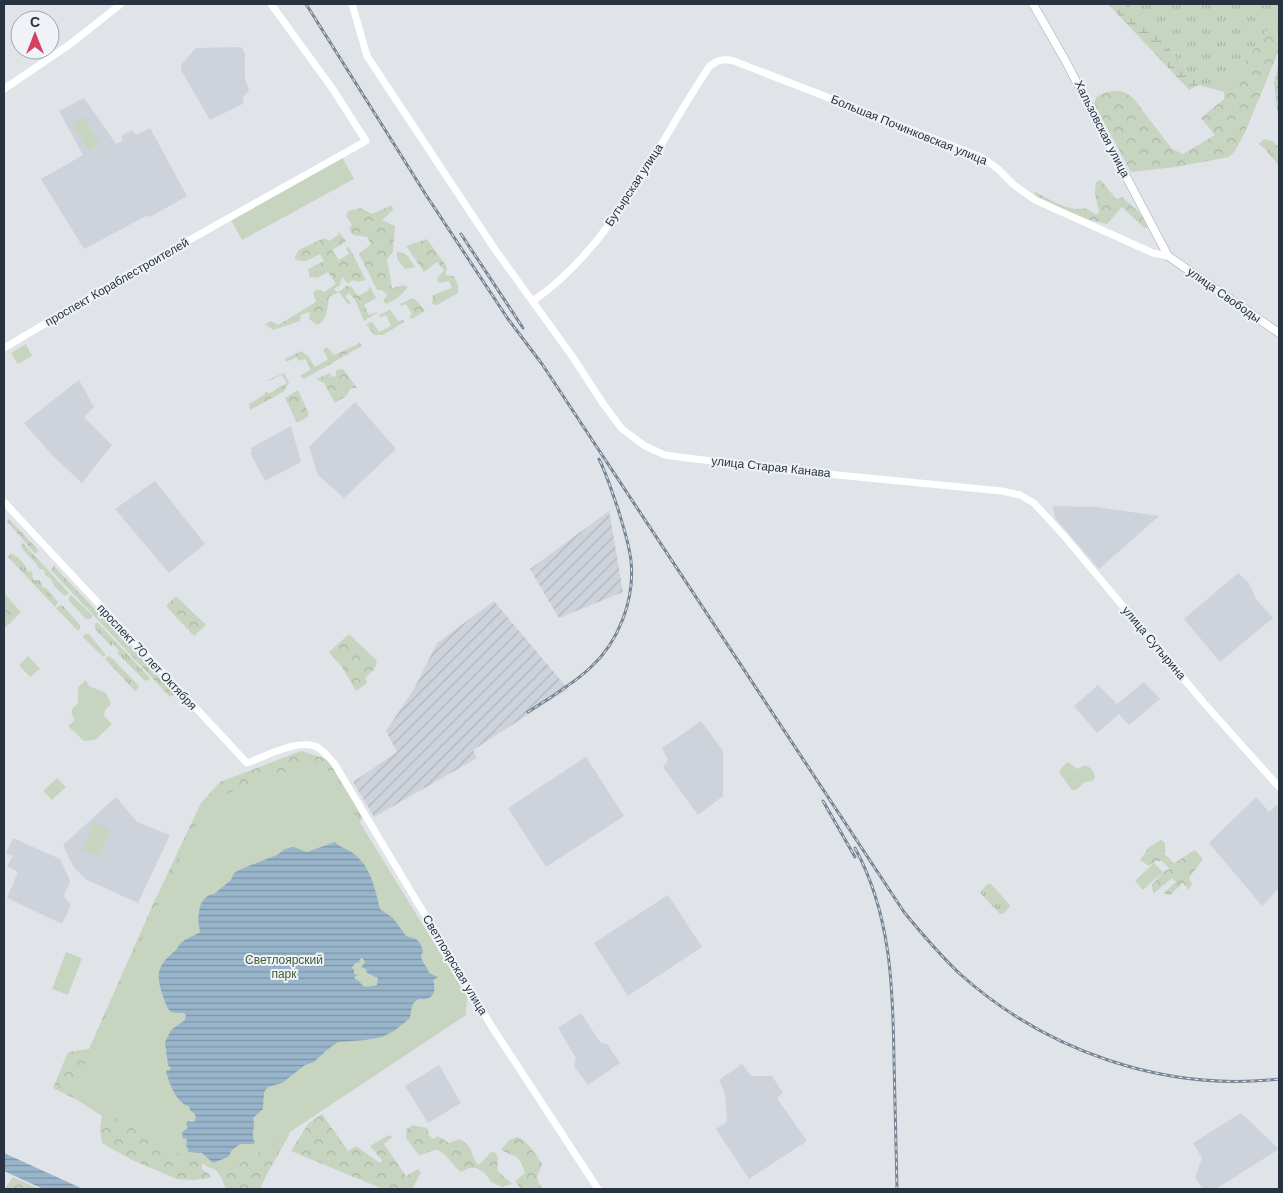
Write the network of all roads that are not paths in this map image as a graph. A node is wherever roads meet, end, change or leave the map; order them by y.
1 (122, 4) edge
2 (270, 4) edge
3 (352, 4) edge
4 (1033, 4) edge
5 (721, 59) joint
6 (4, 89) edge
7 (1168, 256) junction
8 (533, 301) junction
9 (1279, 333) edge
10 (4, 348) edge
11 (1028, 498) joint
12 (4, 502) edge
13 (310, 744) joint
14 (1279, 787) edge
15 (598, 1189) edge

1 - 6 street
2 - 10 street, проспект Кораблестроителей
3 - 8 street, улица Старая Канава
4 - 7 main road, Хальзовская улица
5 - 7 street, Большая Починковская улица
5 - 8 street, Бутырская улица
7 - 9 main road, улица Свободы
8 - 11 street, улица Старая Канава
11 - 14 street, улица Сутырина
12 - 13 street, проспект 70 лет Октября
13 - 15 street, Светлоярская улица

